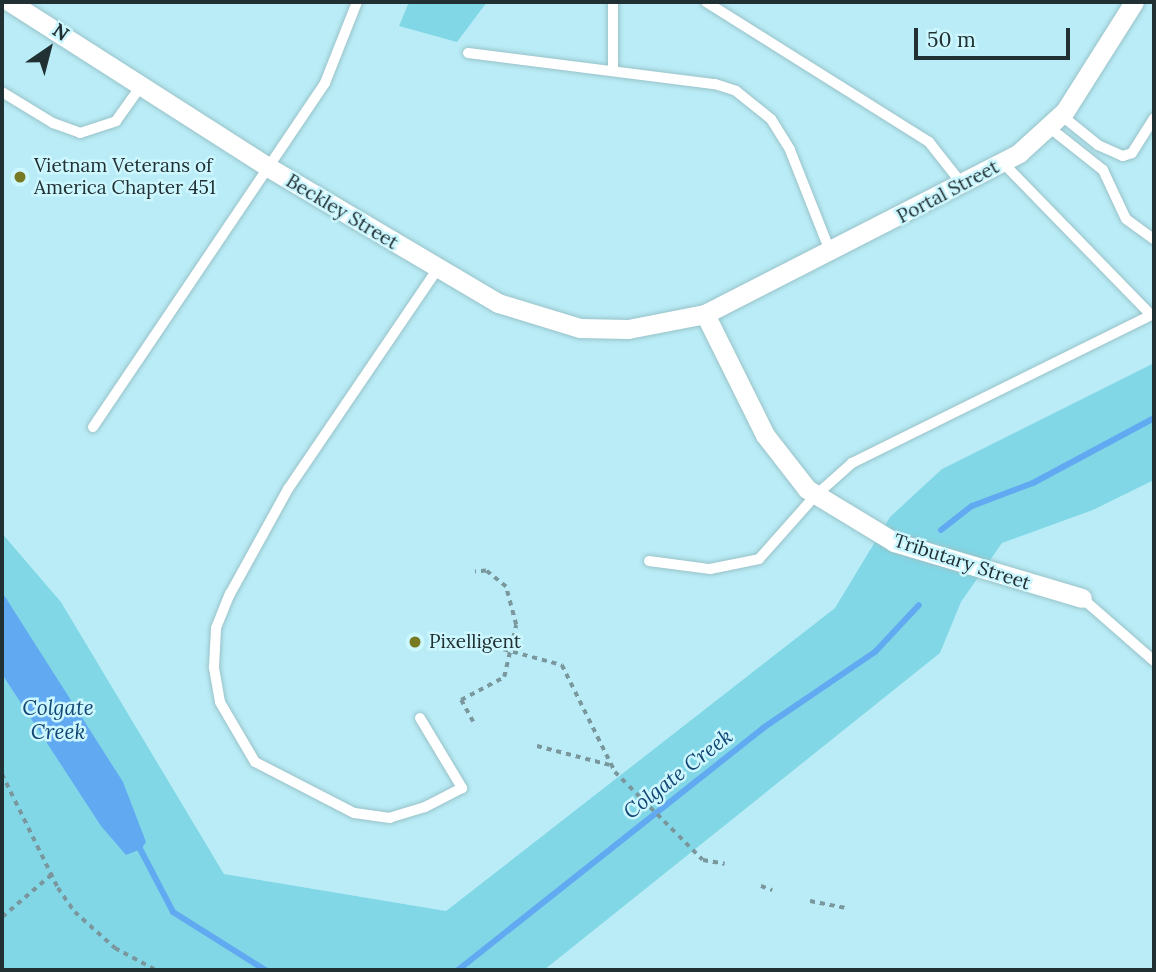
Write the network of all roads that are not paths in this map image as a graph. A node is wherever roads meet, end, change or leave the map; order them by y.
1 (10, 2) edge
2 (358, 2) edge
3 (613, 2) edge
4 (706, 2) edge
5 (1134, 2) edge
6 (468, 53) dead end
7 (613, 71) junction
8 (141, 86) junction
9 (2, 92) edge
10 (1154, 118) edge
11 (1055, 121) junction
12 (1003, 163) junction
13 (268, 167) junction
14 (963, 185) junction
15 (1154, 239) edge
16 (831, 253) junction
17 (437, 270) junction
18 (705, 314) junction
19 (93, 427) dead end
20 (815, 496) junction
21 (649, 561) dead end
22 (1082, 598) joint
23 (1154, 662) edge
24 (420, 718) dead end

1 - 8 street, Beckley Street
2 - 13 lane
3 - 7 lane
4 - 14 lane
5 - 11 street, Portal Street
6 - 7 lane
7 - 16 lane
8 - 9 lane
8 - 13 street, Beckley Street
10 - 11 lane
11 - 12 street, Portal Street
11 - 15 lane
12 - 14 street, Portal Street
12 - 20 lane
13 - 17 street, Beckley Street
13 - 19 lane
14 - 16 street, Portal Street
16 - 18 street, Portal Street
17 - 18 street, Beckley Street
17 - 24 lane
18 - 20 street, Tributary Street
20 - 21 lane
20 - 22 street, Tributary Street
22 - 23 lane

